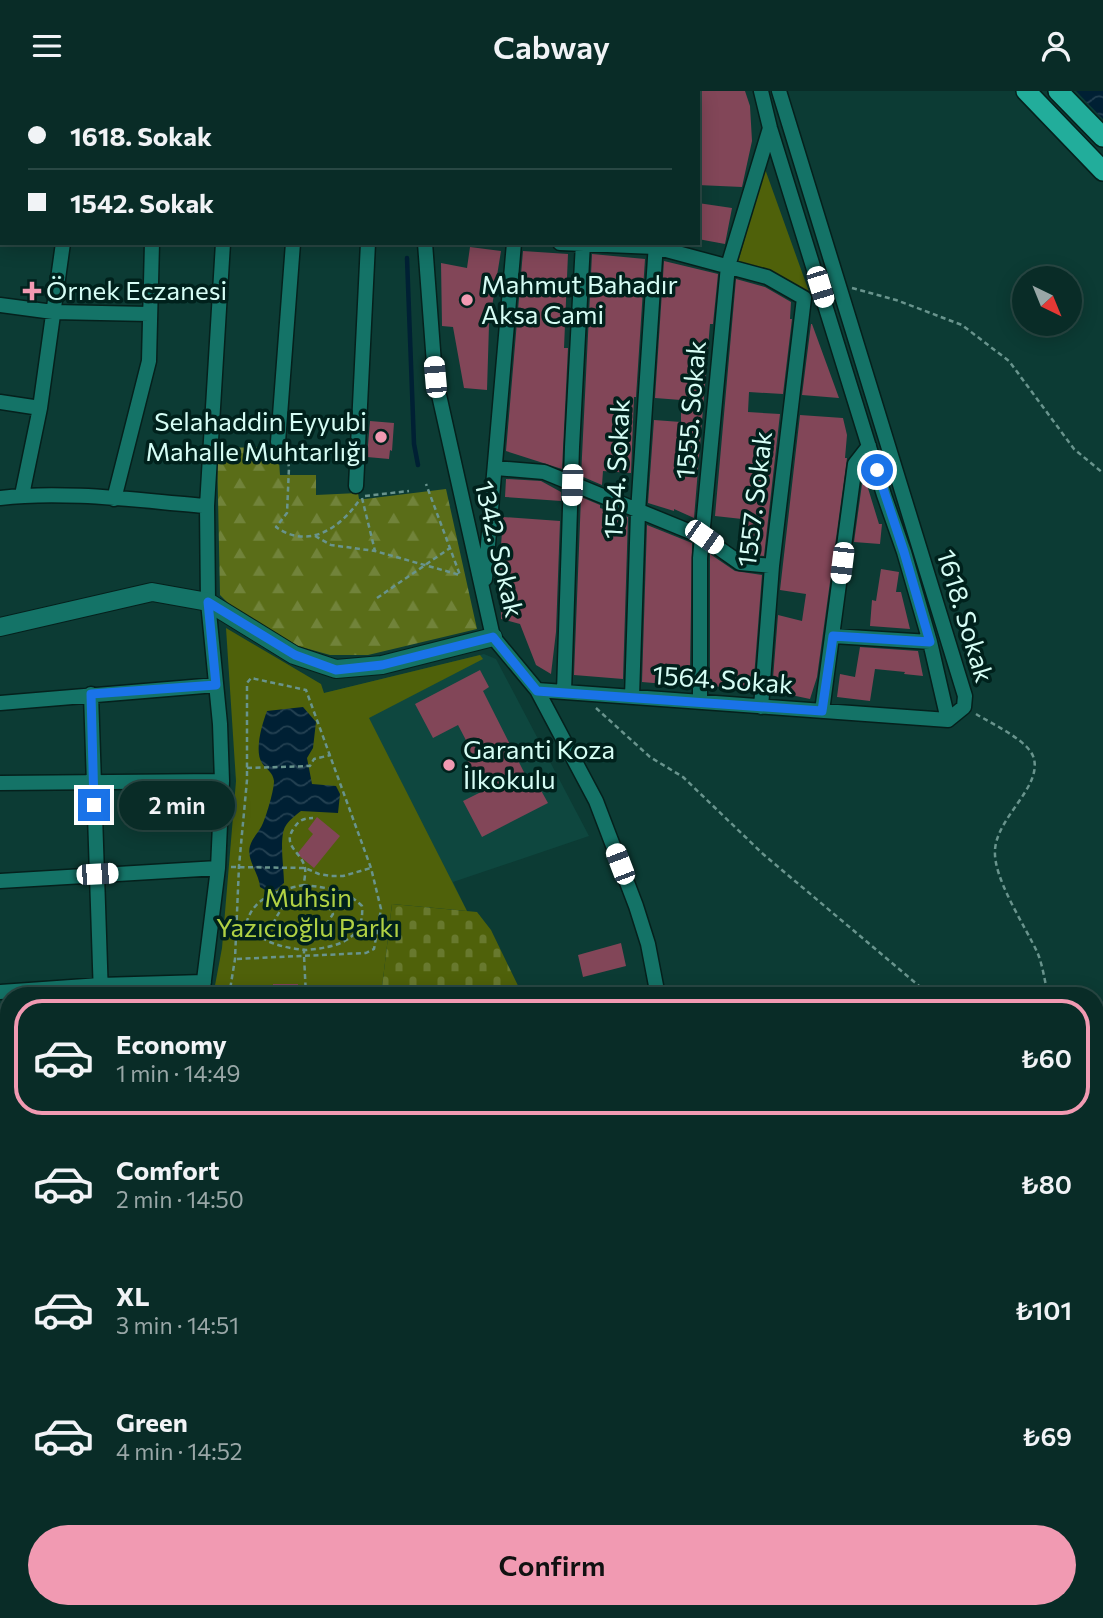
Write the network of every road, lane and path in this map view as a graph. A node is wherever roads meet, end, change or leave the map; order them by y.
1 (761, 91) edge
2 (779, 91) edge
3 (1026, 91) edge
4 (1058, 91) edge
5 (770, 128) junction
6 (1103, 137) edge
7 (1103, 171) edge
8 (63, 245) edge
9 (152, 245) edge
10 (223, 245) edge
11 (293, 245) edge
12 (368, 245) edge
13 (425, 245) edge
14 (514, 245) edge
15 (583, 245) edge
16 (656, 245) edge
17 (728, 266) junction
18 (839, 289) junction
19 (0, 305) edge
20 (52, 312) junction
21 (149, 314) junction
22 (0, 402) edge
23 (40, 408) junction
24 (278, 442) joint
25 (869, 446) junction
26 (496, 468) junction
27 (1103, 473) edge
28 (426, 484) dead end
29 (572, 485) junction
30 (359, 491) junction
31 (410, 491) dead end
32 (22, 495) junction
33 (0, 498) edge
34 (114, 499) junction
35 (207, 506) junction
36 (638, 512) junction
37 (314, 536) junction
38 (704, 537) junction
39 (450, 548) junction
40 (375, 551) junction
41 (424, 565) junction
42 (772, 566) junction
43 (483, 590) junction
44 (377, 598) dead end
45 (208, 602) junction
46 (0, 627) edge
47 (833, 636) junction
48 (493, 637) junction
49 (930, 642) junction
50 (216, 685) junction
51 (537, 691) junction
52 (564, 692) junction
53 (91, 694) junction
54 (632, 697) junction
55 (700, 702) junction
56 (0, 703) edge
57 (593, 706) dead end
58 (761, 707) junction
59 (964, 707) junction
60 (822, 711) junction
61 (948, 720) junction
62 (331, 755) junction
63 (247, 768) junction
64 (222, 781) junction
65 (93, 782) junction
66 (0, 783) edge
67 (313, 818) dead end
68 (239, 866) junction
69 (218, 868) junction
70 (305, 868) junction
71 (371, 868) junction
72 (97, 874) junction
73 (0, 881) edge
74 (304, 885) junction
75 (305, 898) junction
76 (304, 939) junction
77 (304, 950) junction
78 (304, 955) junction
79 (234, 959) junction
80 (101, 987) edge
81 (203, 987) edge
82 (230, 987) edge
83 (306, 987) edge
84 (656, 987) edge
85 (920, 987) edge
86 (1046, 987) edge

1 - 5 street, 1618. Sokak
2 - 18 street, 1618. Sokak
3 - 7 main road
4 - 6 main road
5 - 17 street, 1555. Sokak
5 - 25 street, 1618. Sokak
8 - 20 street
9 - 21 street
10 - 35 street
11 - 24 street
12 - 30 street
13 - 43 street, 1342. Sokak
14 - 26 street
15 - 29 street
16 - 17 street
16 - 36 street, 1554. Sokak
17 - 38 street, 1555. Sokak
17 - 42 street, 1557. Sokak
18 - 27 path
18 - 59 street, 1618. Sokak
19 - 20 street
20 - 21 street
20 - 23 street
21 - 34 street
22 - 23 street
23 - 32 street
24 - 37 path
25 - 47 street
25 - 49 street, 1618. Sokak
26 - 29 street
26 - 43 street
28 - 39 path
29 - 36 street
29 - 52 street
30 - 31 path
30 - 37 path
30 - 40 path
32 - 33 street
32 - 34 street
34 - 35 street
35 - 45 street
36 - 38 street
36 - 54 street, 1554. Sokak
37 - 40 path
38 - 42 street
38 - 55 street, 1555. Sokak
39 - 41 path
39 - 41 path
40 - 41 path
41 - 44 path
42 - 58 street, 1557. Sokak
43 - 48 street, 1342. Sokak
45 - 46 street
45 - 48 street
45 - 50 street
47 - 49 street
47 - 60 street
48 - 51 street, 1342. Sokak
49 - 61 street, 1618. Sokak
50 - 53 street
50 - 64 street
51 - 52 street, 1564. Sokak
51 - 84 street, 1342. Sokak
52 - 54 street, 1564. Sokak
53 - 56 street
53 - 65 street
54 - 55 street, 1564. Sokak
55 - 58 street, 1564. Sokak
57 - 85 path
58 - 60 street, 1564. Sokak
59 - 61 street, 1618. Sokak
59 - 86 path
60 - 61 street, 1564. Sokak
62 - 63 path
62 - 63 path
62 - 71 path
63 - 68 path
64 - 65 street
64 - 69 street
65 - 66 street
65 - 72 street
67 - 70 path
68 - 69 path
68 - 70 path
68 - 79 path
69 - 72 street
69 - 81 street
70 - 71 path
70 - 74 path
71 - 78 path
72 - 73 street
72 - 80 street
74 - 75 path
74 - 77 path
74 - 77 path
75 - 76 path
75 - 76 path
76 - 77 path
77 - 78 path
78 - 79 path
78 - 83 path
79 - 82 path

